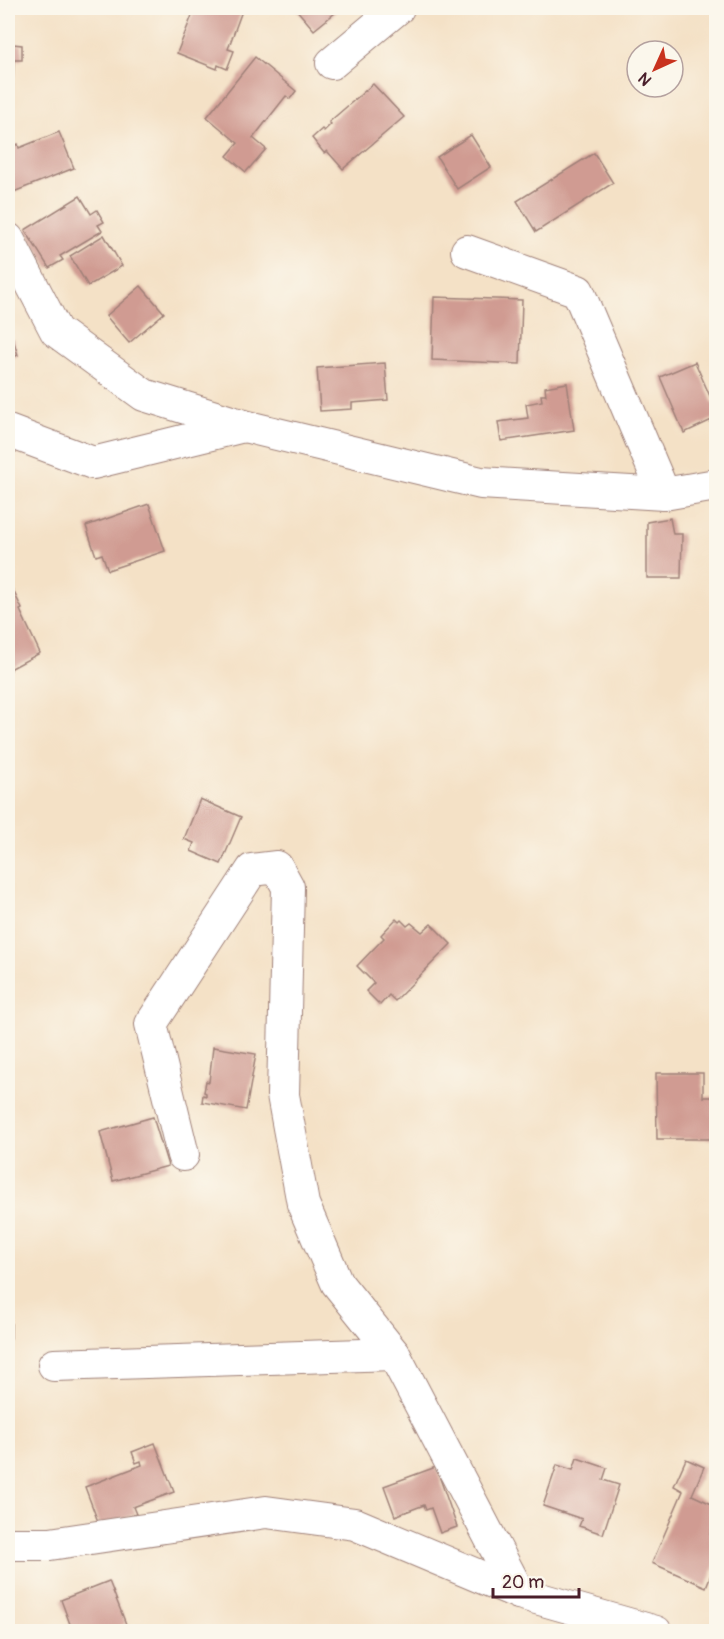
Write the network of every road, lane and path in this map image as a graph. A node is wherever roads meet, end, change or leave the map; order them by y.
1 (398, 8) edge
2 (332, 63) dead end
3 (8, 239) edge
4 (467, 251) dead end
5 (244, 426) junction
6 (8, 431) edge
7 (717, 484) edge
8 (664, 494) junction
9 (183, 1155) dead end
10 (394, 1354) junction
11 (54, 1365) dead end
12 (8, 1544) edge
13 (519, 1593) junction
14 (656, 1632) edge

1 - 2 street
3 - 5 street
4 - 8 street
5 - 6 street
5 - 8 street
7 - 8 street
9 - 10 street
10 - 11 street
10 - 13 street
12 - 13 street
13 - 14 street

